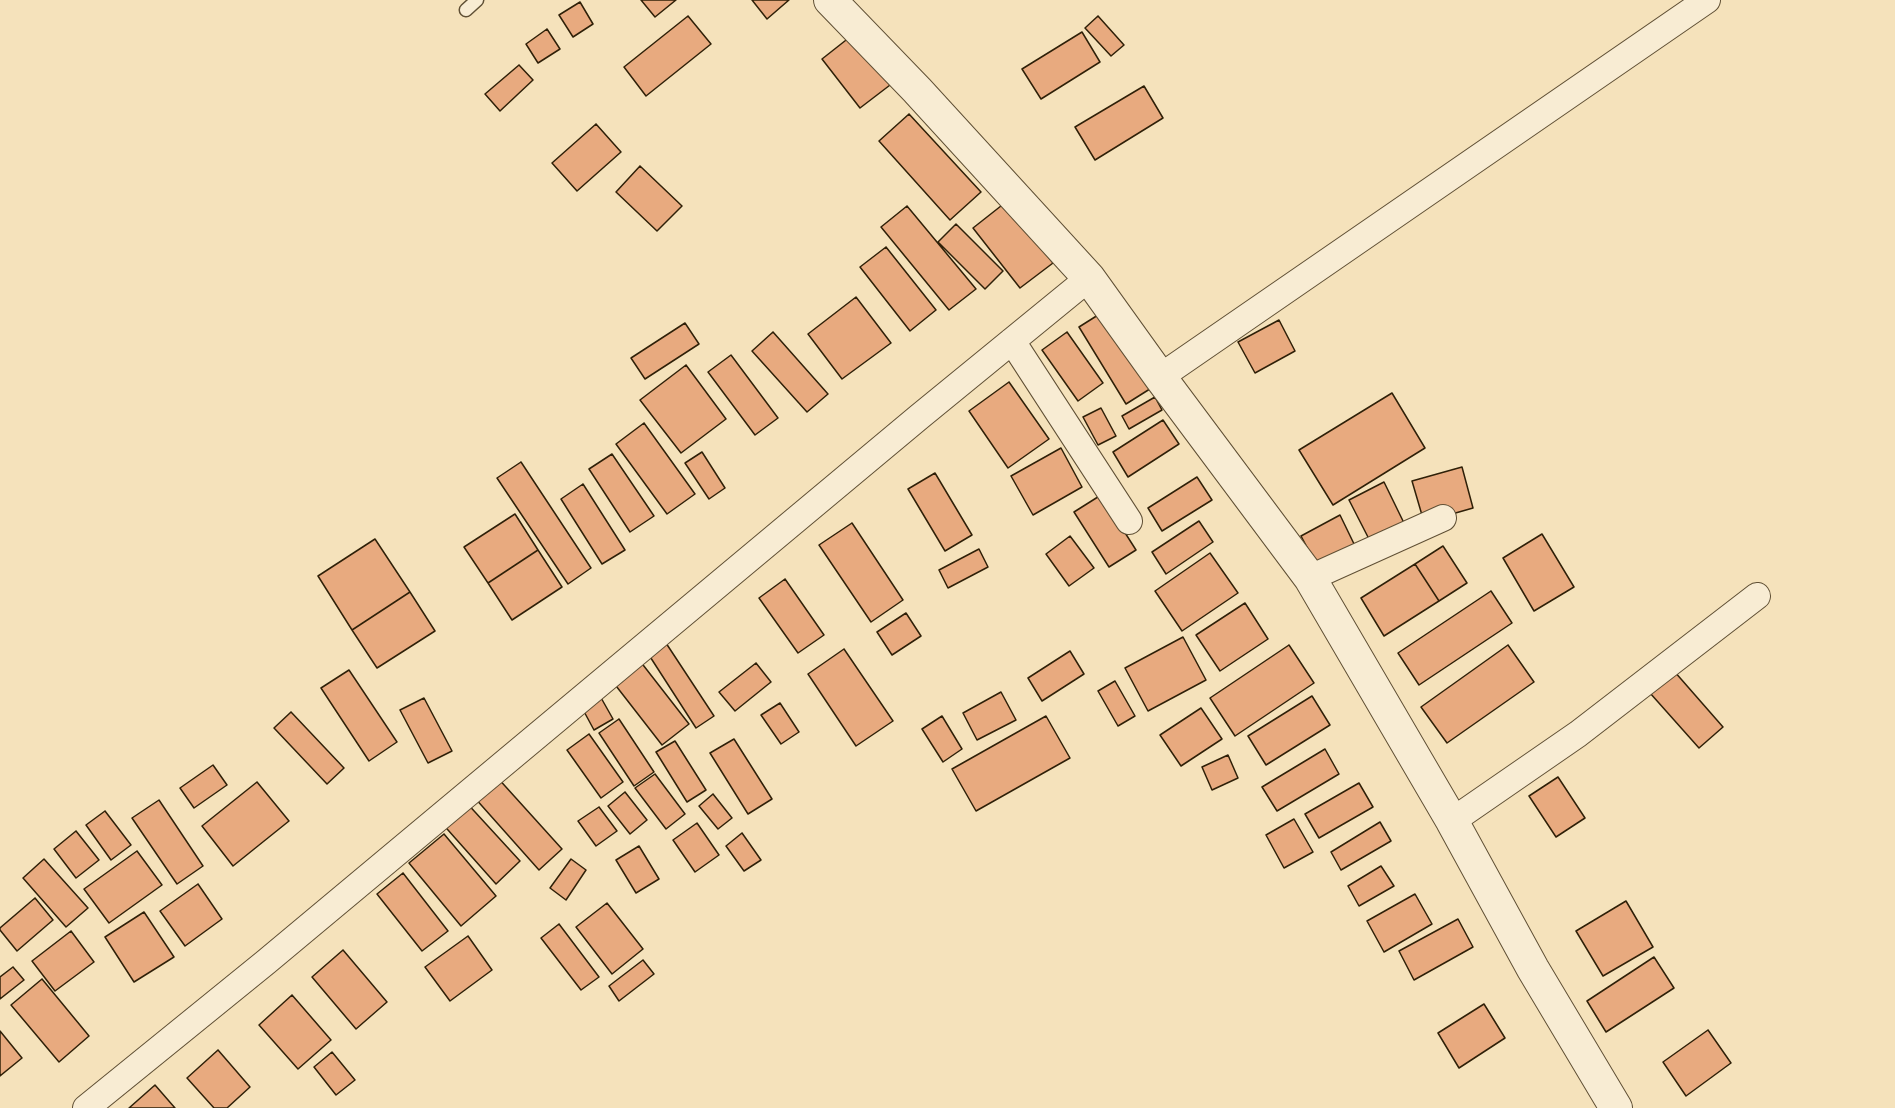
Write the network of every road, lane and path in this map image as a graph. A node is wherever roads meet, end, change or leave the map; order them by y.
1 (477, 0) edge
2 (830, 0) edge
3 (1707, 0) edge
4 (466, 10) dead end
5 (1089, 278) junction
6 (1012, 341) junction
7 (1160, 377) junction
8 (1443, 518) dead end
9 (1129, 520) dead end
10 (1310, 578) junction
11 (1757, 596) dead end
12 (1452, 821) junction
13 (86, 1108) edge
14 (1616, 1108) edge

1 - 4 lane
2 - 5 street
3 - 7 street
5 - 6 street
5 - 7 street
6 - 9 street
6 - 13 street
7 - 10 street
8 - 10 street
10 - 12 street
11 - 12 street
12 - 14 street

